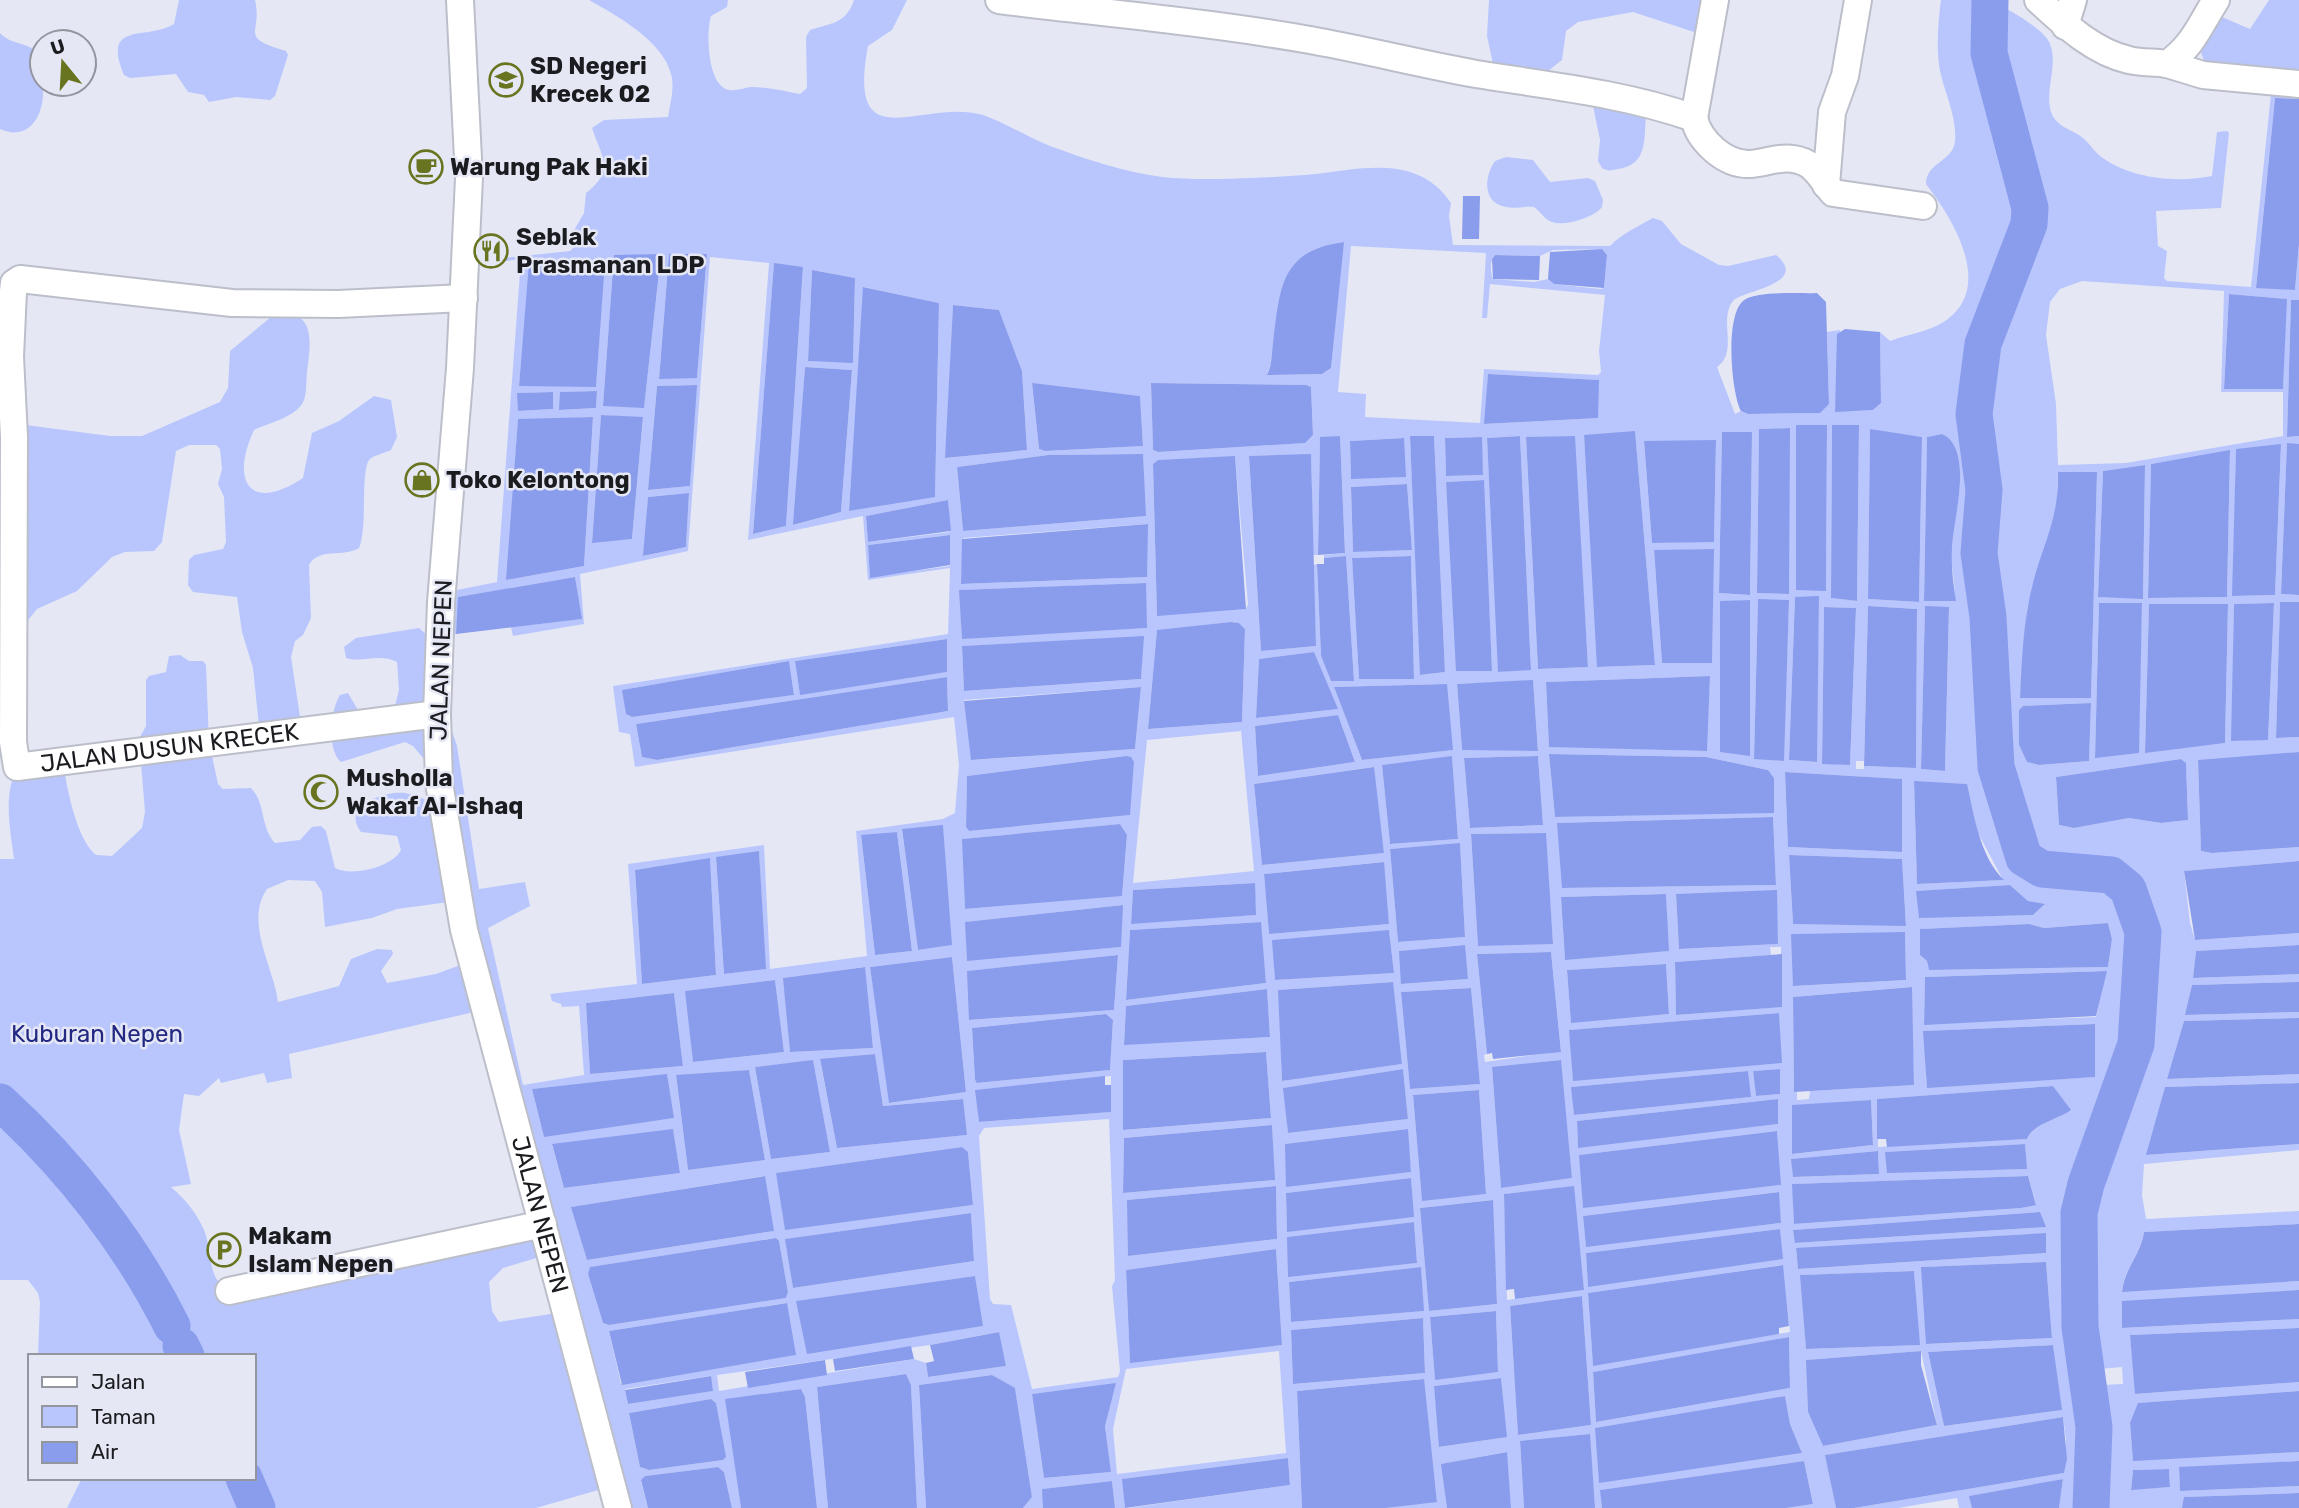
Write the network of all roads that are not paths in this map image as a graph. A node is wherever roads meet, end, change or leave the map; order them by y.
1 (460, 0) edge
2 (999, 0) edge
3 (1715, 0) edge
4 (1858, 0) edge
5 (2038, 0) edge
6 (2073, 0) edge
7 (2216, 0) edge
8 (1082, 5) edge
9 (2065, 26) junction
10 (2167, 64) junction
11 (2299, 84) edge
12 (1694, 118) junction
13 (1826, 185) junction
14 (1923, 206) dead end
15 (464, 298) junction
16 (5, 356) edge
17 (437, 714) junction
18 (543, 1224) junction
19 (229, 1291) dead end
20 (618, 1508) edge

1 - 15 street, JALAN NEPEN
2 - 8 street
3 - 12 street
4 - 13 street
5 - 9 street
6 - 9 street
7 - 10 street
8 - 12 street
9 - 10 street
10 - 11 street
12 - 13 street
13 - 14 street
15 - 16 street
15 - 17 street, JALAN NEPEN
16 - 17 street, JALAN DUSUN KRECEK
17 - 18 street, JALAN NEPEN
18 - 19 street
18 - 20 street, JALAN NEPEN

